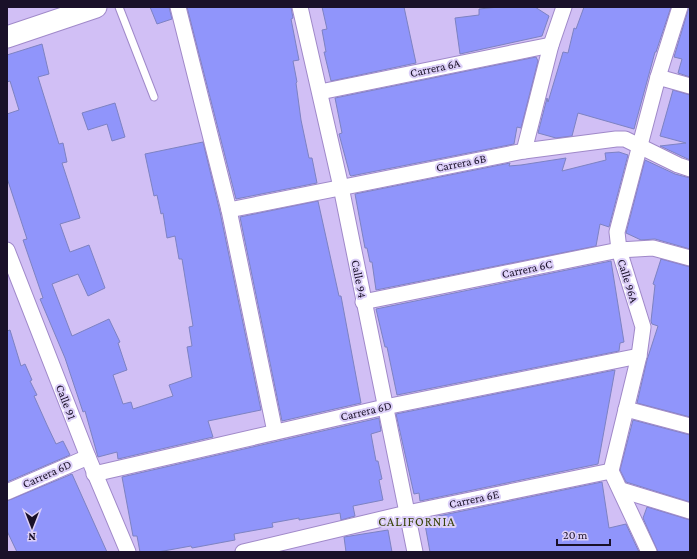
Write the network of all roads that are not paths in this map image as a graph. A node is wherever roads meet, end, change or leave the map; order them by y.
1 (96, 7) edge
2 (119, 7) edge
3 (178, 7) edge
4 (300, 7) edge
5 (564, 7) edge
6 (680, 7) edge
7 (7, 37) edge
8 (550, 44) junction
9 (658, 77) junction
10 (690, 86) edge
11 (320, 92) junction
12 (154, 97) dead end
13 (638, 146) junction
14 (524, 150) junction
15 (690, 169) edge
16 (341, 187) junction
17 (229, 210) junction
18 (619, 250) junction
19 (7, 253) edge
20 (690, 258) edge
21 (364, 302) junction
22 (639, 356) junction
23 (385, 407) junction
24 (626, 409) junction
25 (690, 426) edge
26 (275, 432) junction
27 (88, 457) junction
28 (611, 471) junction
29 (94, 474) junction
30 (621, 490) junction
31 (7, 492) edge
32 (690, 511) edge
33 (407, 513) junction
34 (128, 552) edge
35 (243, 552) edge
36 (415, 552) edge
37 (649, 552) edge

1 - 7 main road
2 - 12 lane
3 - 17 street
4 - 11 street, Calle 94
5 - 8 street
6 - 9 street, Calle 96A
8 - 11 street, Carrera 6A
8 - 14 street
9 - 10 street
9 - 13 street, Calle 96A
11 - 16 street, Calle 94
13 - 14 street, Carrera 6B
13 - 15 street, Carrera 6B
13 - 18 street, Calle 96A
14 - 16 street, Carrera 6B
16 - 17 street, Carrera 6B
16 - 21 street, Calle 94
17 - 26 street
18 - 20 street, Carrera 6C
18 - 21 street, Carrera 6C
18 - 22 street, Calle 96A
19 - 27 street, Calle 91
21 - 23 street, Calle 94
22 - 23 street, Carrera 6D
22 - 24 street, Calle 96A
23 - 26 street, Carrera 6D
23 - 33 street, Calle 94
24 - 25 street
24 - 28 street, Calle 96A
26 - 29 street, Carrera 6D
27 - 29 street, Calle 91
27 - 31 street, Carrera 6D
28 - 30 street
28 - 33 street, Carrera 6E
29 - 34 street, Calle 91
30 - 32 street
30 - 37 street
33 - 35 street, Carrera 6E
33 - 36 street, Calle 94

